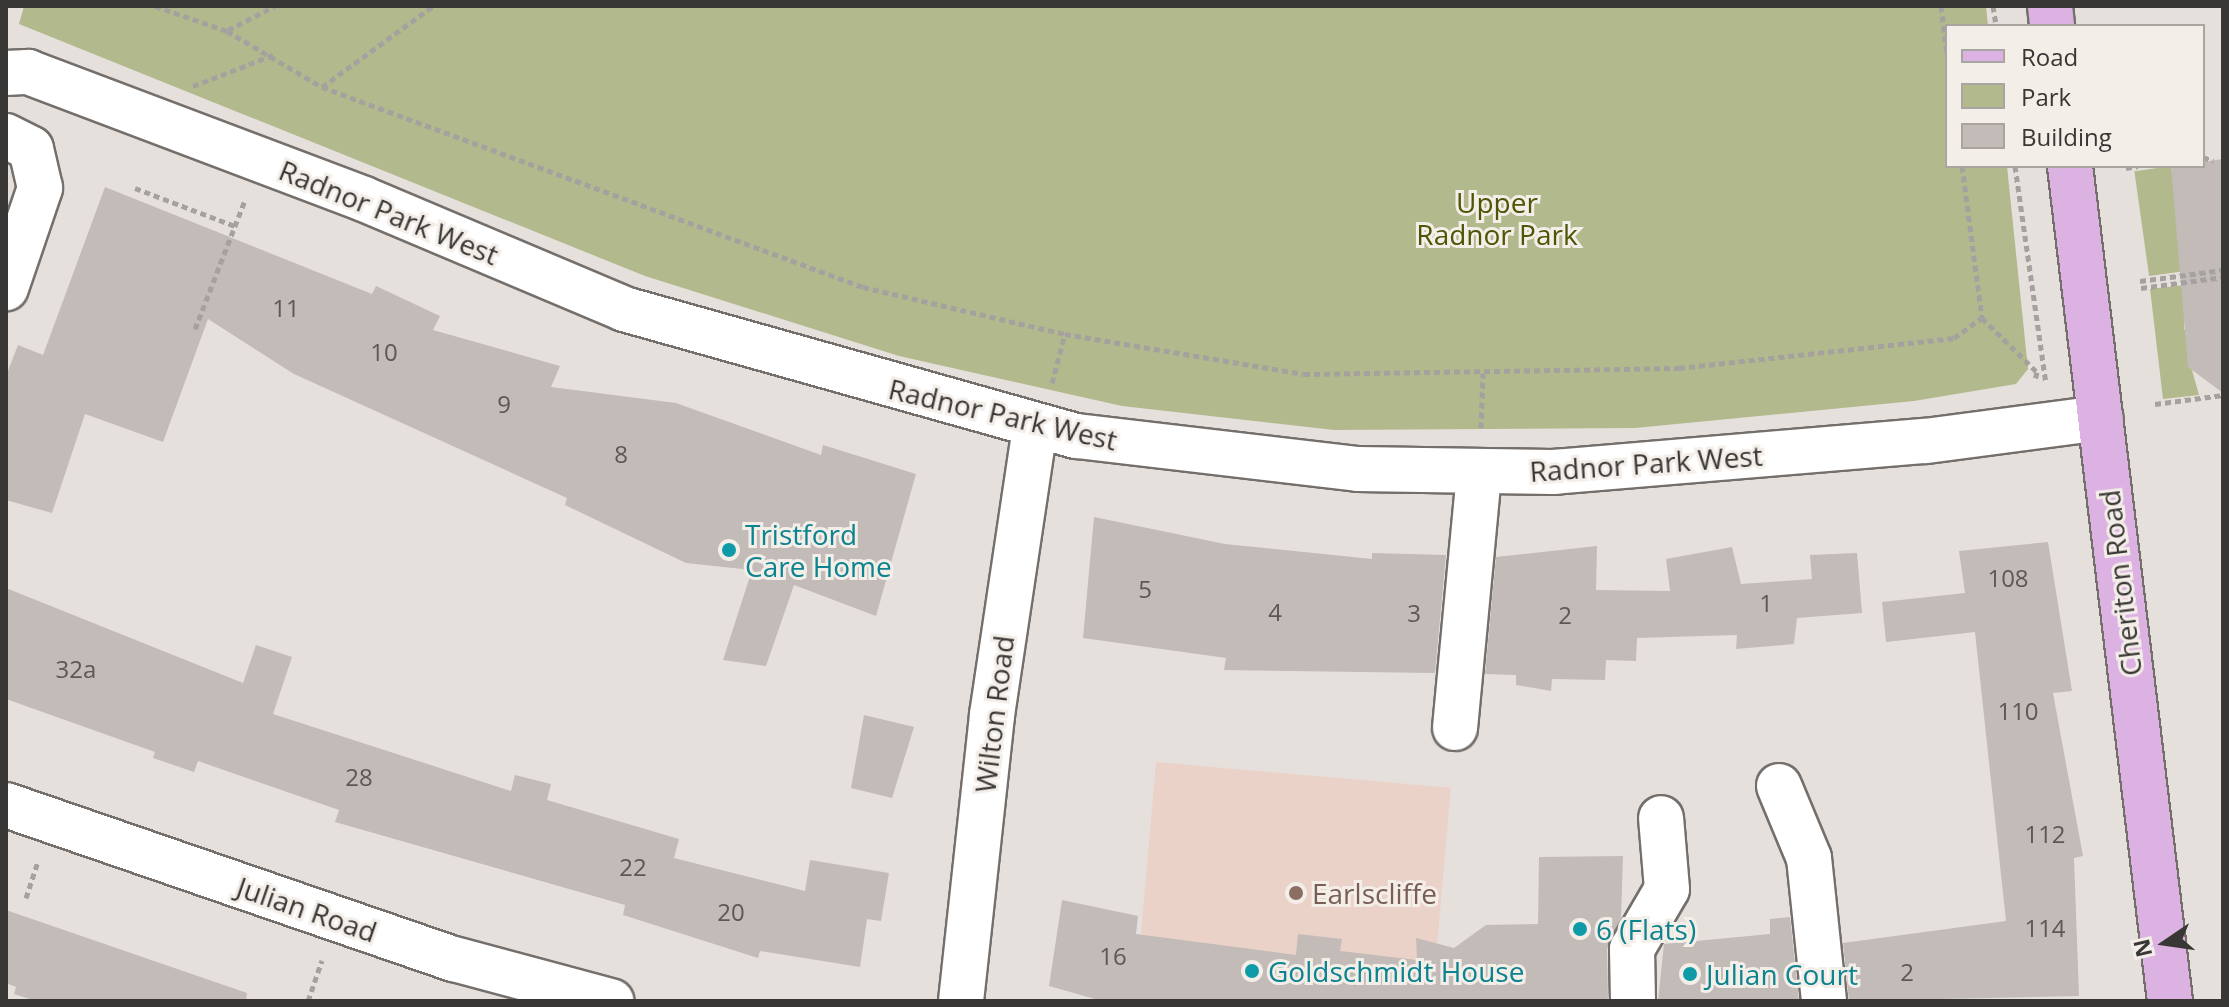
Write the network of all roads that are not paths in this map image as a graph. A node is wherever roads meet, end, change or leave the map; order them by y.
1 (6, 73) edge
2 (6, 136) edge
3 (2070, 168) edge
4 (6, 288) edge
5 (1042, 413) junction
6 (2100, 418) junction
7 (1480, 458) junction
8 (1455, 728) dead end
9 (1779, 786) dead end
10 (6, 805) edge
11 (1661, 818) dead end
12 (611, 1001) edge
13 (961, 1001) edge
14 (1633, 1001) edge
15 (1824, 1001) edge
16 (2170, 1001) edge

1 - 5 street, Radnor Park West
2 - 4 street
3 - 6 main road, Cheriton Road
5 - 7 street, Radnor Park West
5 - 13 street, Wilton Road
6 - 7 street, Radnor Park West
6 - 16 main road, Cheriton Road
7 - 8 street
9 - 15 street
10 - 12 street, Julian Road
11 - 14 street

